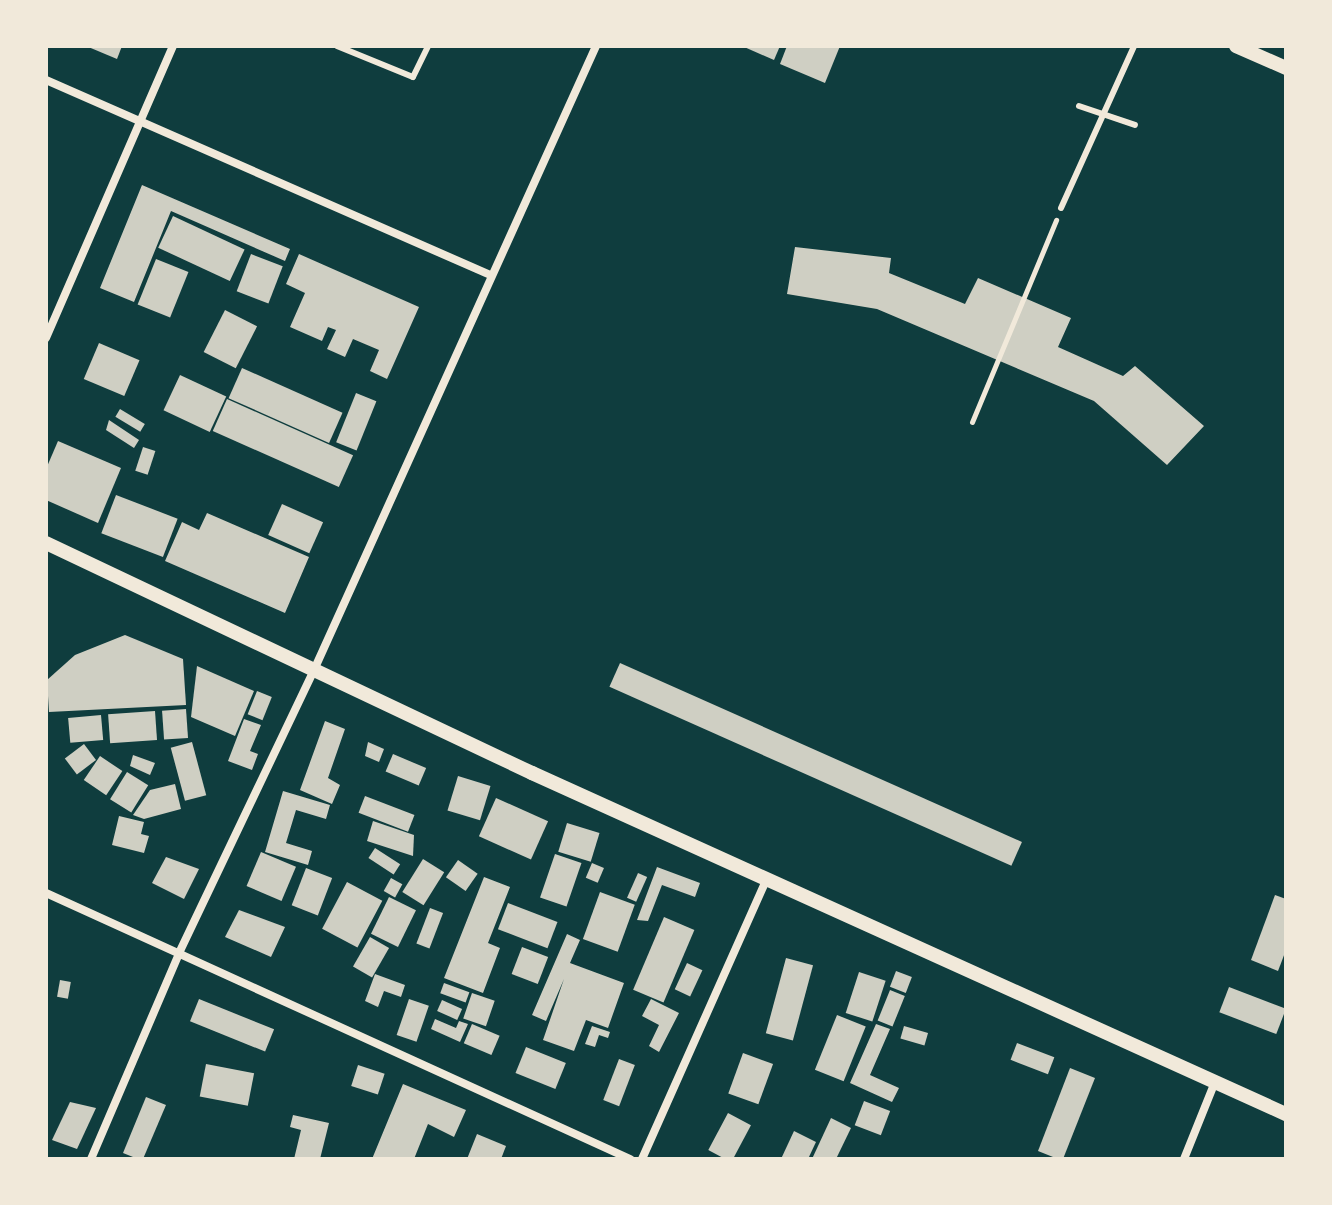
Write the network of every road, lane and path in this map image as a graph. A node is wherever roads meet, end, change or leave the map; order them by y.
1 (173, 46) edge
2 (337, 46) edge
3 (428, 46) edge
4 (596, 46) edge
5 (1134, 46) edge
6 (1236, 46) edge
7 (1286, 68) edge
8 (46, 80) edge
9 (1079, 106) dead end
10 (1103, 113) junction
11 (139, 123) junction
12 (1135, 125) dead end
13 (1061, 208) joint
14 (490, 275) junction
15 (46, 335) edge
16 (972, 422) dead end
17 (46, 543) edge
18 (314, 670) junction
19 (767, 877) junction
20 (46, 893) edge
21 (180, 951) junction
22 (1215, 1082) junction
23 (1286, 1114) edge
24 (91, 1159) edge
25 (630, 1159) edge
26 (642, 1159) edge
27 (1184, 1159) edge

1 - 11 street
2 - 3 lane
4 - 14 street
5 - 10 lane
6 - 7 street
8 - 11 street
9 - 10 lane
10 - 12 lane
10 - 13 lane
11 - 14 street
11 - 15 street
13 - 16 path
14 - 18 street
17 - 18 street
18 - 19 street
18 - 21 street
19 - 22 street
19 - 26 street
20 - 21 street
21 - 24 street
21 - 25 street
22 - 23 street
22 - 27 street

